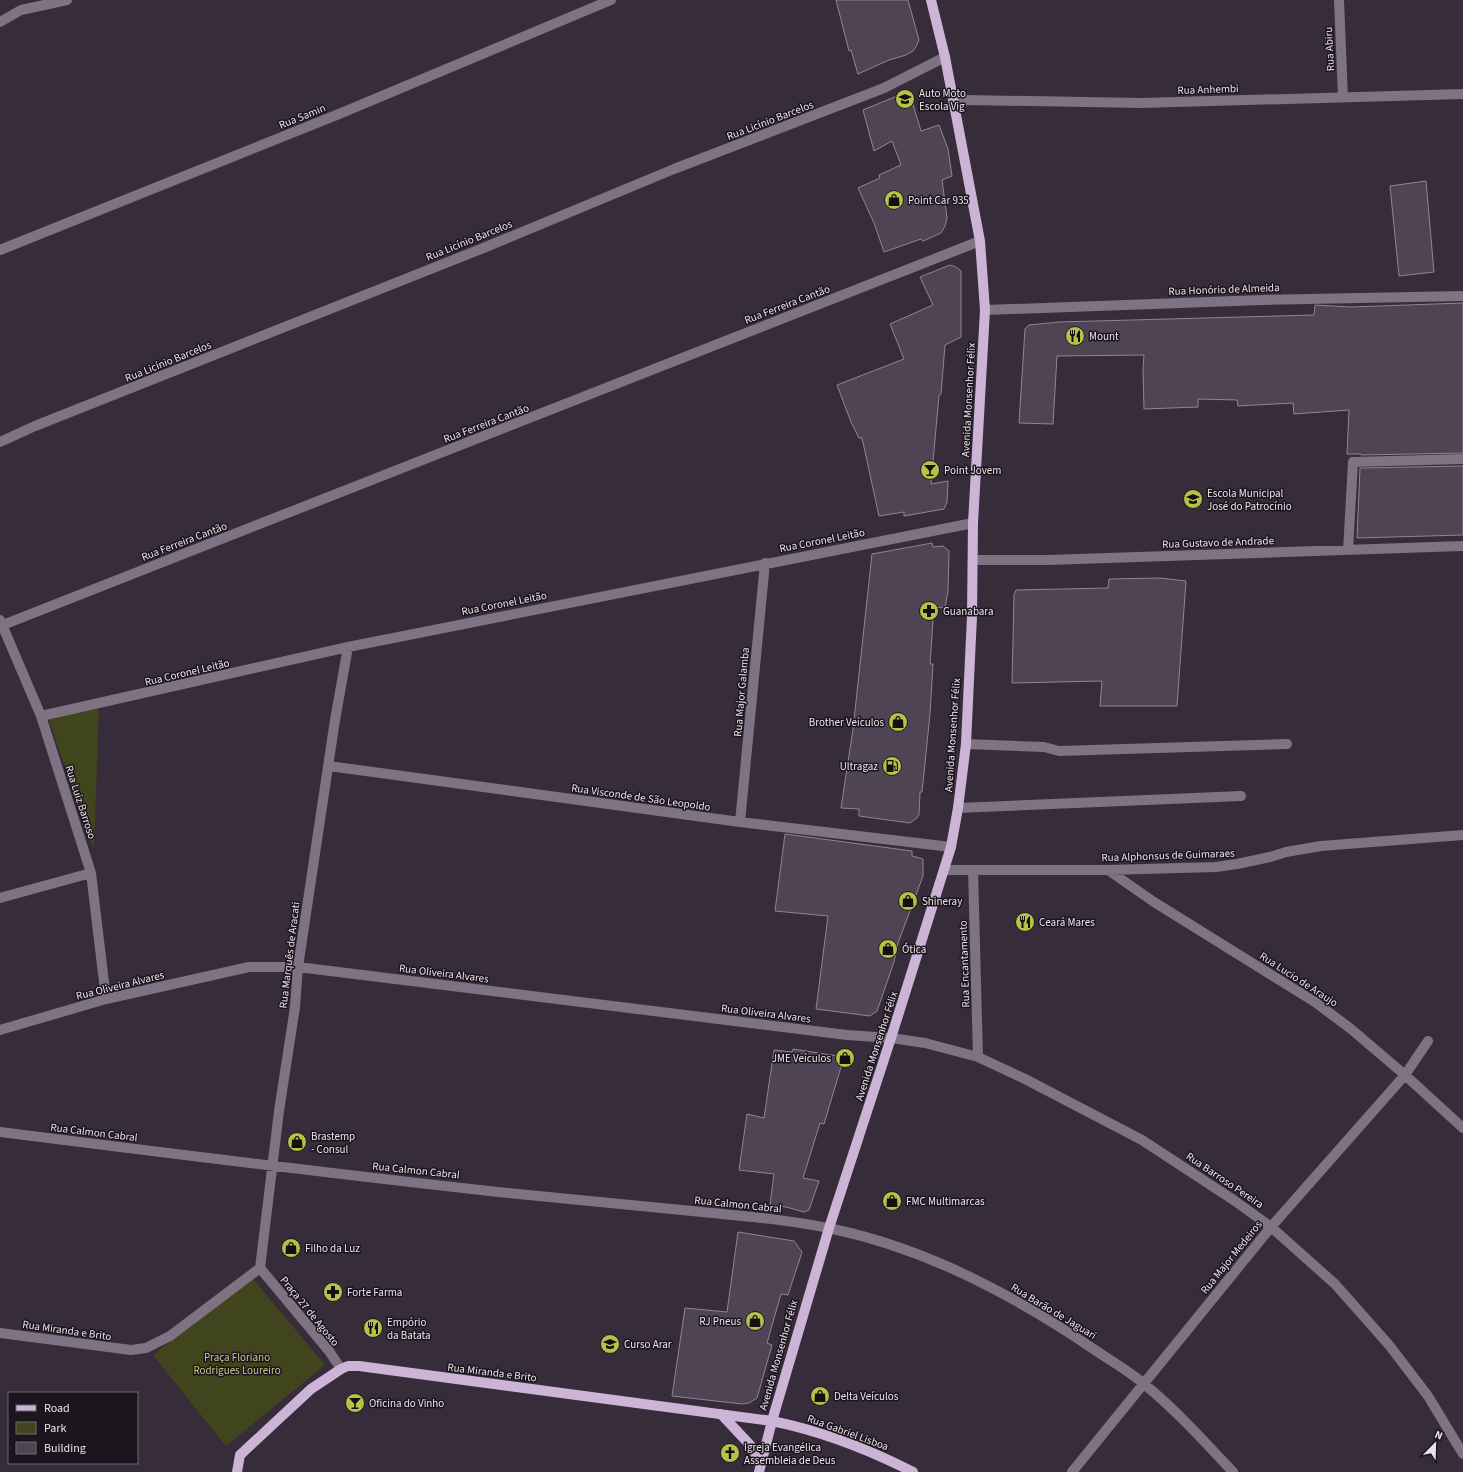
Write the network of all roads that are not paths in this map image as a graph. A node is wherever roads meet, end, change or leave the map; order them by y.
1 (67, 0) edge
2 (611, 0) edge
3 (932, 0) edge
4 (1339, 0) edge
5 (0, 22) edge
6 (945, 57) junction
7 (1463, 94) edge
8 (1343, 98) junction
9 (954, 102) junction
10 (980, 241) junction
11 (0, 250) edge
12 (1463, 296) edge
13 (985, 310) junction
14 (0, 442) edge
15 (1463, 459) edge
16 (973, 523) junction
17 (1463, 546) edge
18 (1348, 550) junction
19 (973, 560) junction
20 (765, 563) junction
21 (1, 624) edge
22 (348, 647) junction
23 (41, 716) junction
24 (966, 744) junction
25 (1287, 744) dead end
26 (329, 766) junction
27 (1241, 796) dead end
28 (958, 808) junction
29 (740, 822) junction
30 (1463, 835) edge
31 (951, 847) junction
32 (944, 870) junction
33 (973, 870) junction
34 (1108, 870) junction
35 (92, 874) junction
36 (0, 898) edge
37 (298, 967) junction
38 (106, 999) junction
39 (0, 1030) edge
40 (891, 1038) junction
41 (1428, 1041) dead end
42 (978, 1057) junction
43 (1405, 1075) junction
44 (1463, 1128) edge
45 (0, 1132) edge
46 (273, 1166) junction
47 (1271, 1227) junction
48 (829, 1228) junction
49 (260, 1268) junction
50 (0, 1333) edge
51 (341, 1369) junction
52 (783, 1380) junction
53 (1143, 1383) junction
54 (721, 1414) junction
55 (772, 1421) junction
56 (1463, 1454) edge
57 (760, 1468) edge
58 (237, 1472) edge
59 (914, 1472) edge
60 (1072, 1472) edge
61 (1233, 1472) edge

1 - 5 street
2 - 11 street, Rua Samin
3 - 6 main road, Avenida Monsenhor Félix
4 - 8 street, Rua Abiru
6 - 9 main road, Avenida Monsenhor Félix
6 - 14 street, Rua Licínio Barcelos
7 - 8 street, Rua Anhembi
8 - 9 street, Rua Anhembi
9 - 10 main road, Avenida Monsenhor Félix
10 - 13 main road, Avenida Monsenhor Félix
10 - 21 street, Rua Ferreira Cantão
12 - 13 street, Rua Honório de Almeida
13 - 16 main road, Avenida Monsenhor Félix
15 - 18 street
16 - 19 main road, Avenida Monsenhor Félix
16 - 20 street, Rua Coronel Leitão
17 - 18 street, Rua Gustavo de Andrade
18 - 19 street, Rua Gustavo de Andrade
19 - 24 main road, Avenida Monsenhor Félix
20 - 22 street, Rua Coronel Leitão
20 - 29 street, Rua Major Galamba
21 - 23 street, Rua Luiz Barroso
22 - 23 street, Rua Coronel Leitão
22 - 26 street, Rua Marquês de Aracati
23 - 35 street, Rua Luiz Barroso
24 - 25 street
24 - 28 main road, Avenida Monsenhor Félix
26 - 29 street, Rua Visconde de São Leopoldo
26 - 37 street, Rua Marquês de Aracati
27 - 28 street
28 - 31 main road, Avenida Monsenhor Félix
29 - 31 street, Rua Visconde de São Leopoldo
30 - 34 street, Rua Alphonsus de Guimaraes
31 - 32 main road, Avenida Monsenhor Félix
32 - 33 street, Rua Alphonsus de Guimaraes
32 - 40 main road, Avenida Monsenhor Félix
33 - 34 street, Rua Alphonsus de Guimaraes
33 - 42 street, Rua Encantamento
34 - 43 street, Rua Lucio de Araujo
35 - 36 street
35 - 38 street, Rua Luiz Barroso
37 - 38 street, Rua Oliveira Alvares
37 - 40 street, Rua Oliveira Alvares
37 - 46 street, Rua Marquês de Aracati
38 - 39 street, Rua Oliveira Alvares
40 - 42 street, Rua Barroso Pereira
40 - 48 main road, Avenida Monsenhor Félix
41 - 43 street, Rua Major Medeiros
42 - 47 street, Rua Barroso Pereira
43 - 44 street, Rua Lucio de Araujo
43 - 47 street, Rua Major Medeiros
45 - 46 street, Rua Calmon Cabral
46 - 48 street, Rua Calmon Cabral
46 - 49 street, Rua Marquês de Aracati
47 - 53 street, Rua Major Medeiros
47 - 56 street, Rua Barroso Pereira
48 - 52 main road, Avenida Monsenhor Félix
48 - 53 street, Rua Barão de Jaguari
49 - 50 street, Rua Miranda e Brito
49 - 51 street, Praça 27 de Agosto
51 - 54 main road, Rua Miranda e Brito
51 - 58 main road, Rua Miranda e Brito
52 - 54 main road
52 - 55 main road, Avenida Monsenhor Félix
53 - 60 street, Rua Major Medeiros
53 - 61 street, Rua Barão de Jaguari
54 - 55 main road, Rua Miranda e Brito
54 - 57 main road
55 - 57 main road, Avenida Monsenhor Félix
55 - 59 main road, Rua Gabriel Lisboa

